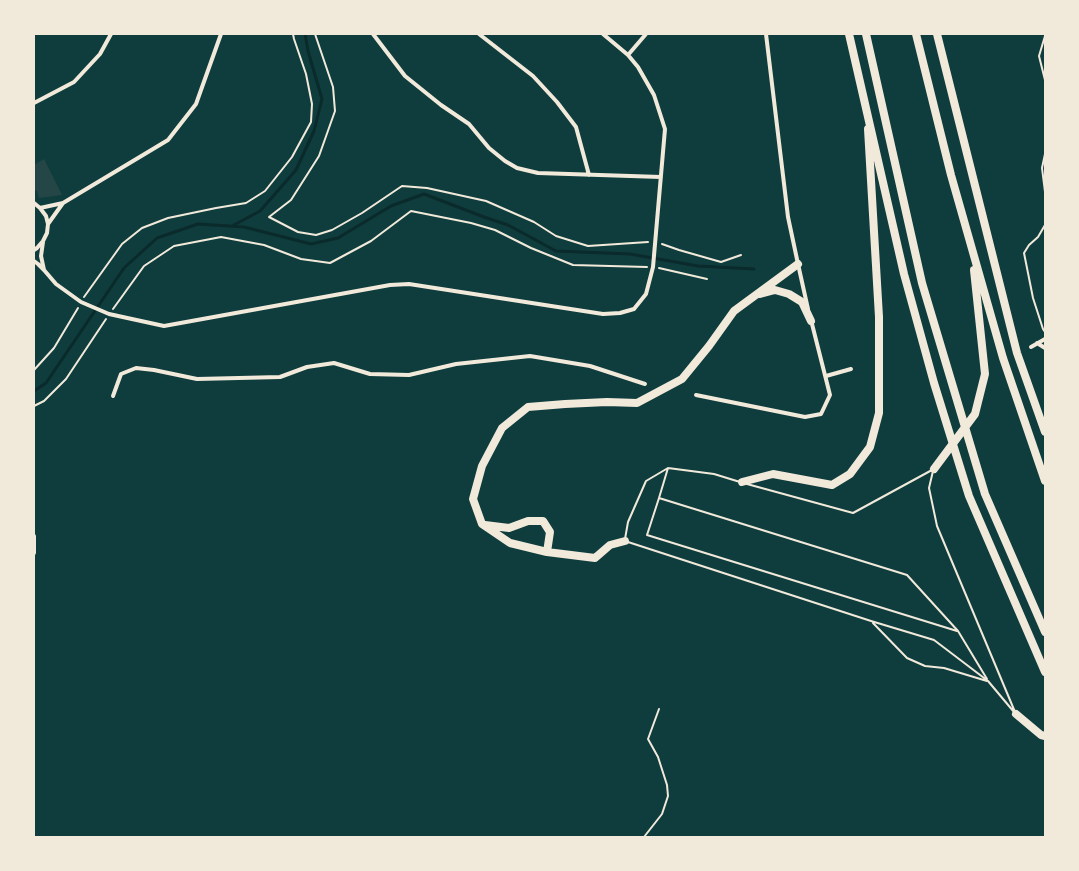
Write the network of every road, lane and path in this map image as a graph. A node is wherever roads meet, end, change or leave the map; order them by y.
1 (111, 34) edge
2 (221, 34) edge
3 (293, 34) edge
4 (315, 34) edge
5 (373, 34) edge
6 (479, 34) edge
7 (604, 34) edge
8 (646, 34) edge
9 (766, 34) edge
10 (849, 34) edge
11 (866, 34) edge
12 (916, 34) edge
13 (937, 34) edge
14 (1045, 36) edge
15 (628, 55) junction
16 (1045, 80) edge
17 (34, 103) edge
18 (866, 104) junction
19 (1045, 154) edge
20 (589, 175) junction
21 (661, 177) junction
22 (1045, 192) edge
23 (34, 203) edge
24 (63, 203) junction
25 (40, 208) junction
26 (48, 224) junction
27 (1045, 225) edge
28 (44, 241) junction
29 (655, 241) junction
30 (34, 250) edge
31 (972, 250) junction
32 (741, 255) dead end
33 (34, 261) edge
34 (798, 264) junction
35 (653, 267) junction
36 (44, 270) junction
37 (707, 278) dead end
38 (755, 296) junction
39 (81, 302) junction
40 (109, 314) junction
41 (811, 321) junction
42 (1045, 332) edge
43 (1045, 339) edge
44 (1037, 343) junction
45 (1031, 346) dead end
46 (1045, 348) edge
47 (851, 369) dead end
48 (34, 370) edge
49 (826, 376) junction
50 (644, 384) dead end
51 (696, 395) dead end
52 (113, 396) dead end
53 (34, 406) edge
54 (1045, 432) edge
55 (668, 468) junction
56 (934, 469) junction
57 (1045, 481) edge
58 (742, 482) junction
59 (659, 498) junction
60 (482, 524) junction
61 (34, 536) edge
62 (625, 541) junction
63 (547, 552) junction
64 (34, 553) edge
65 (872, 621) junction
66 (958, 631) junction
67 (1045, 632) edge
68 (1045, 672) edge
69 (988, 681) junction
70 (659, 709) dead end
71 (1016, 714) junction
72 (1044, 737) edge
73 (644, 837) edge

1 - 17 street
2 - 24 street
3 - 39 path
4 - 29 path
5 - 20 street
6 - 20 street
7 - 15 street
8 - 15 street
9 - 34 street
10 - 18 highway
11 - 67 highway
12 - 31 highway
13 - 54 highway
14 - 16 path
15 - 21 street
18 - 58 highway
18 - 68 highway
19 - 22 path
20 - 21 street
21 - 29 street
23 - 25 street
24 - 25 street
24 - 26 street
25 - 26 street
26 - 28 street
27 - 42 path
28 - 30 street
28 - 36 street
29 - 32 path
29 - 35 street
31 - 56 highway
31 - 57 highway
33 - 36 street
34 - 38 highway
34 - 41 street
35 - 37 path
35 - 40 street
35 - 40 path
36 - 39 street
38 - 41 highway
38 - 60 highway
39 - 40 street
39 - 48 path
40 - 53 path
41 - 49 street
43 - 44 street
44 - 45 street
44 - 46 street
47 - 49 street
49 - 51 street
50 - 52 street
55 - 58 lane
55 - 59 lane
55 - 62 lane
56 - 58 lane
56 - 71 lane
59 - 66 lane
59 - 66 lane
60 - 63 highway
60 - 63 highway
61 - 64 street
62 - 63 highway
62 - 65 lane
65 - 69 lane
65 - 69 lane
66 - 69 lane
69 - 71 lane
70 - 73 path
71 - 72 highway

